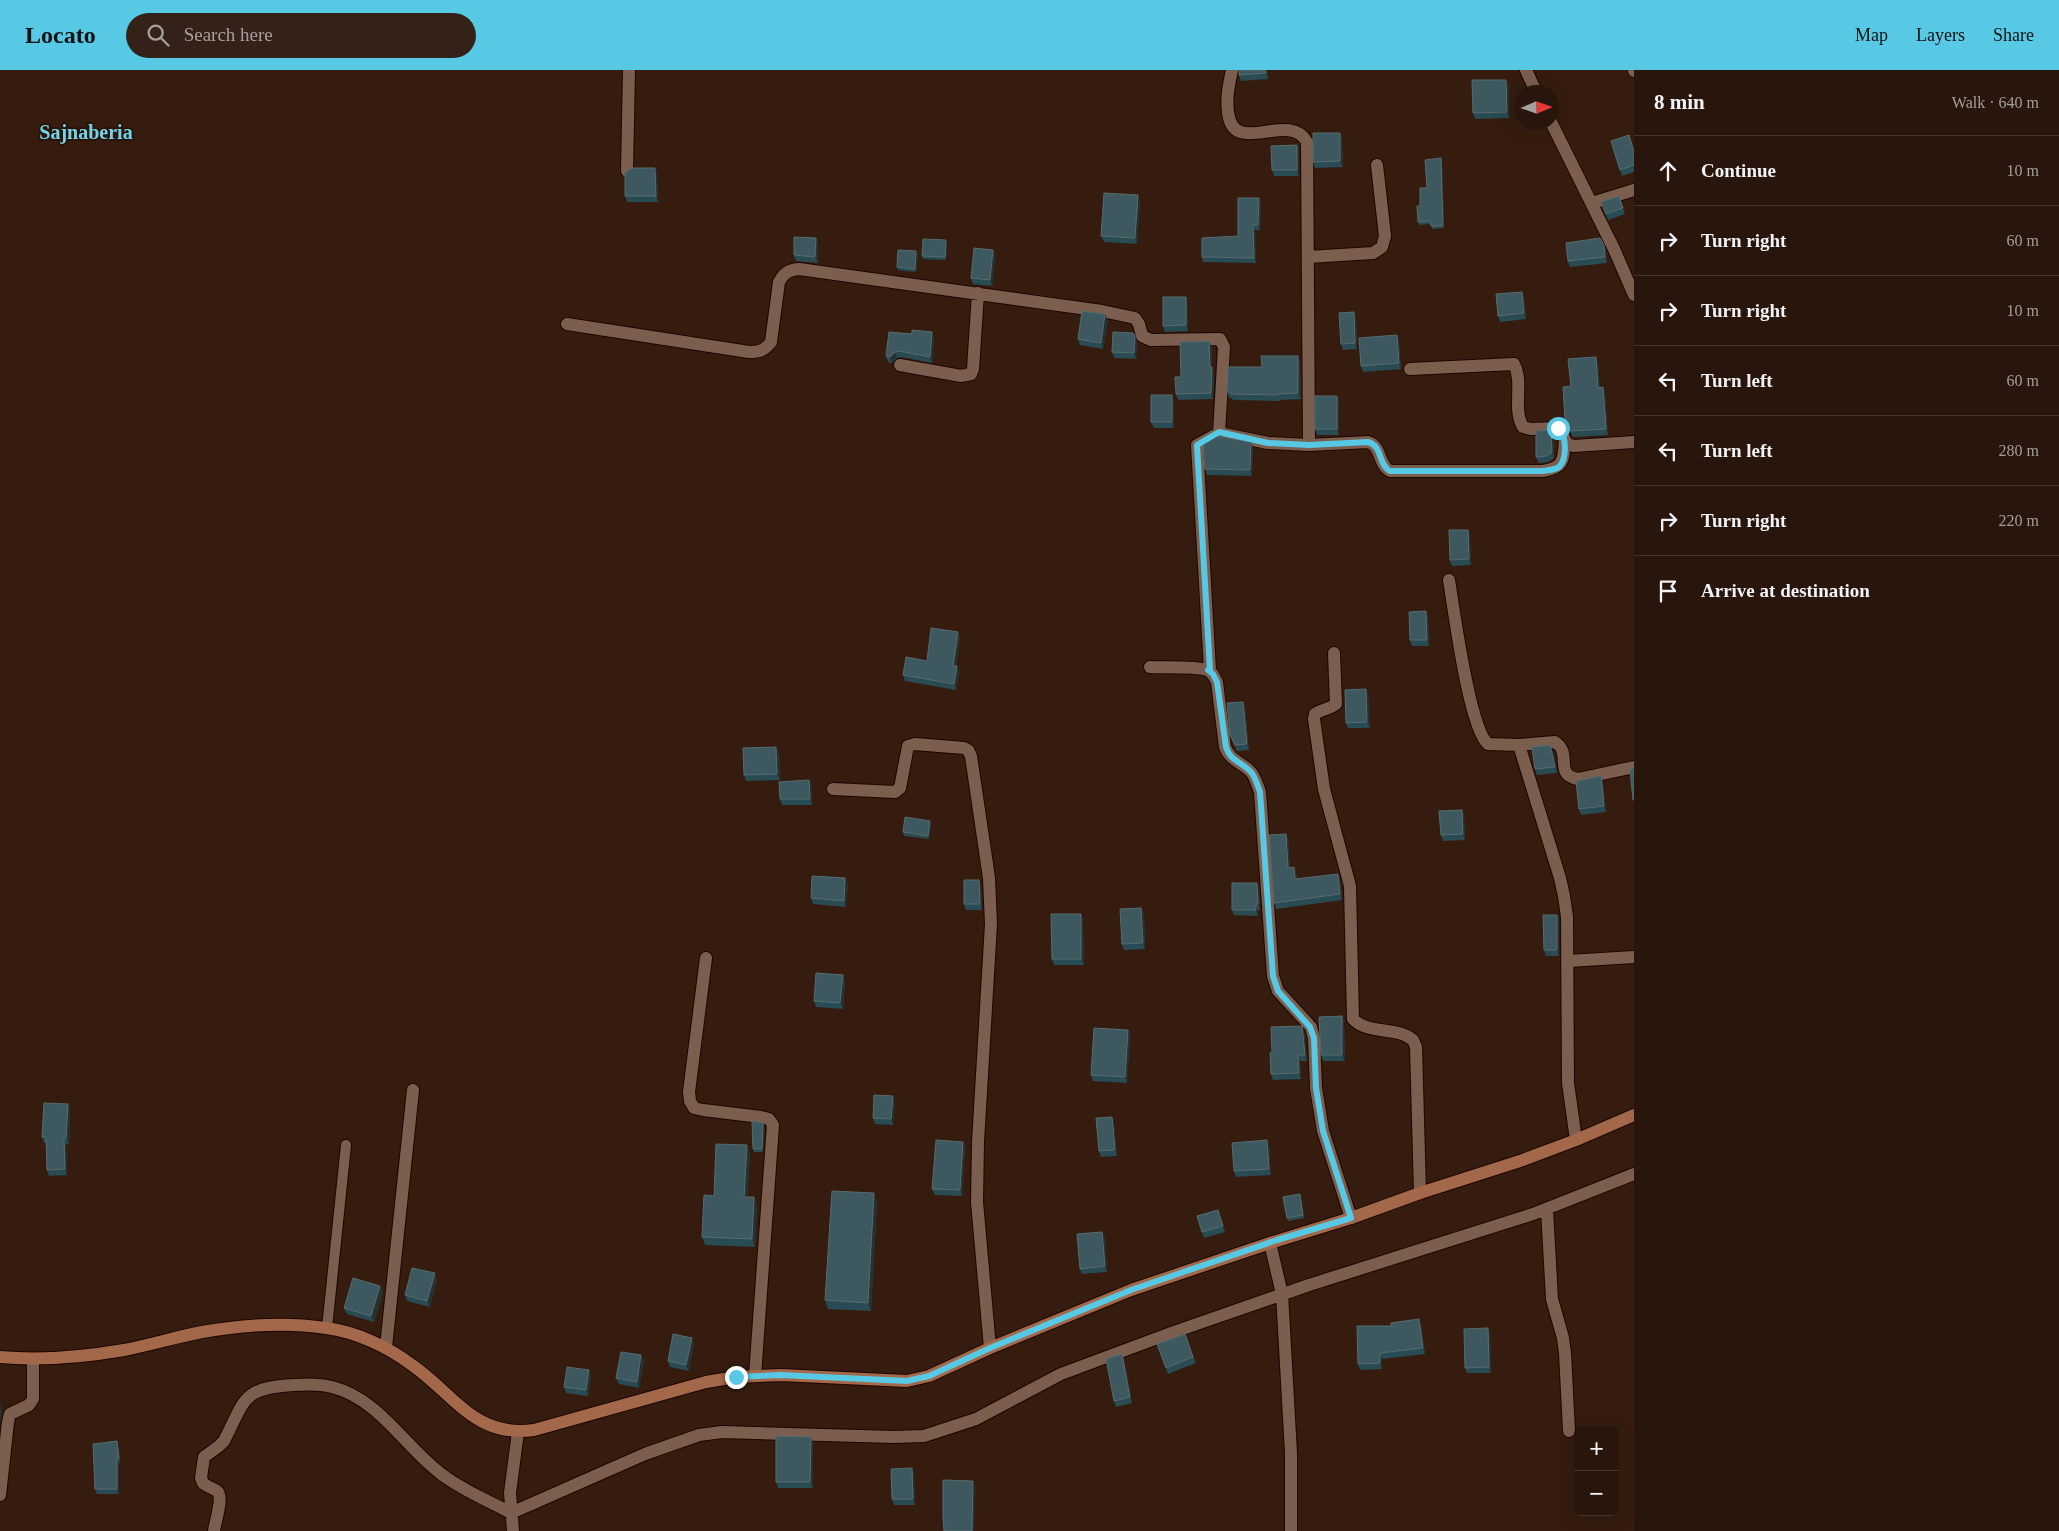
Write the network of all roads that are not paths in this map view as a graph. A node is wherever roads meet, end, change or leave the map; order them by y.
1 (629, 70) edge
2 (1232, 70) edge
3 (1526, 70) edge
4 (1533, 85) edge
5 (1555, 130) edge
6 (1377, 165) dead end
7 (627, 171) edge
8 (1634, 190) edge
9 (1592, 203) junction
10 (1308, 257) junction
11 (978, 293) junction
12 (1634, 295) edge
13 (567, 324) dead end
14 (900, 365) dead end
15 (1410, 369) dead end
16 (1219, 432) junction
17 (1565, 440) junction
18 (1634, 442) edge
19 (1309, 445) junction
20 (1449, 580) dead end
21 (1334, 653) dead end
22 (1150, 667) dead end
23 (1208, 670) junction
24 (1519, 745) junction
25 (1634, 768) edge
26 (833, 789) dead end
27 (1634, 957) edge
28 (706, 958) dead end
29 (1568, 961) junction
30 (413, 1090) dead end
31 (1634, 1115) edge
32 (1576, 1140) junction
33 (346, 1145) dead end
34 (1634, 1174) edge
35 (1420, 1193) junction
36 (1547, 1209) junction
37 (1351, 1218) junction
38 (1270, 1243) junction
39 (1282, 1294) junction
40 (327, 1328) junction
41 (386, 1347) junction
42 (990, 1348) junction
43 (0, 1357) edge
44 (33, 1359) junction
45 (755, 1376) junction
46 (1569, 1431) dead end
47 (518, 1432) junction
48 (0, 1495) edge
49 (510, 1513) junction
50 (214, 1531) edge
51 (513, 1531) edge
52 (1291, 1531) edge

1 - 7 street
2 - 10 street
3 - 4 street
5 - 9 street
6 - 10 street
8 - 9 street
9 - 12 street
10 - 19 street
11 - 13 street
11 - 14 street
11 - 16 street
15 - 17 street
16 - 19 street
16 - 23 street
17 - 18 street
17 - 19 street
20 - 24 street
21 - 35 street
22 - 23 street
23 - 37 street
24 - 25 street
24 - 29 street
26 - 42 street
27 - 29 street
28 - 45 street
29 - 32 street
30 - 41 street
31 - 32 main road
32 - 35 main road
33 - 40 lane
34 - 36 street
35 - 37 main road
36 - 39 street
36 - 46 street
37 - 38 main road
38 - 39 street
38 - 42 main road
39 - 49 street
39 - 52 street
40 - 41 main road
40 - 44 main road
41 - 47 main road
42 - 45 main road
43 - 44 main road
44 - 48 street
45 - 47 main road
47 - 49 street
49 - 50 street
49 - 51 street

